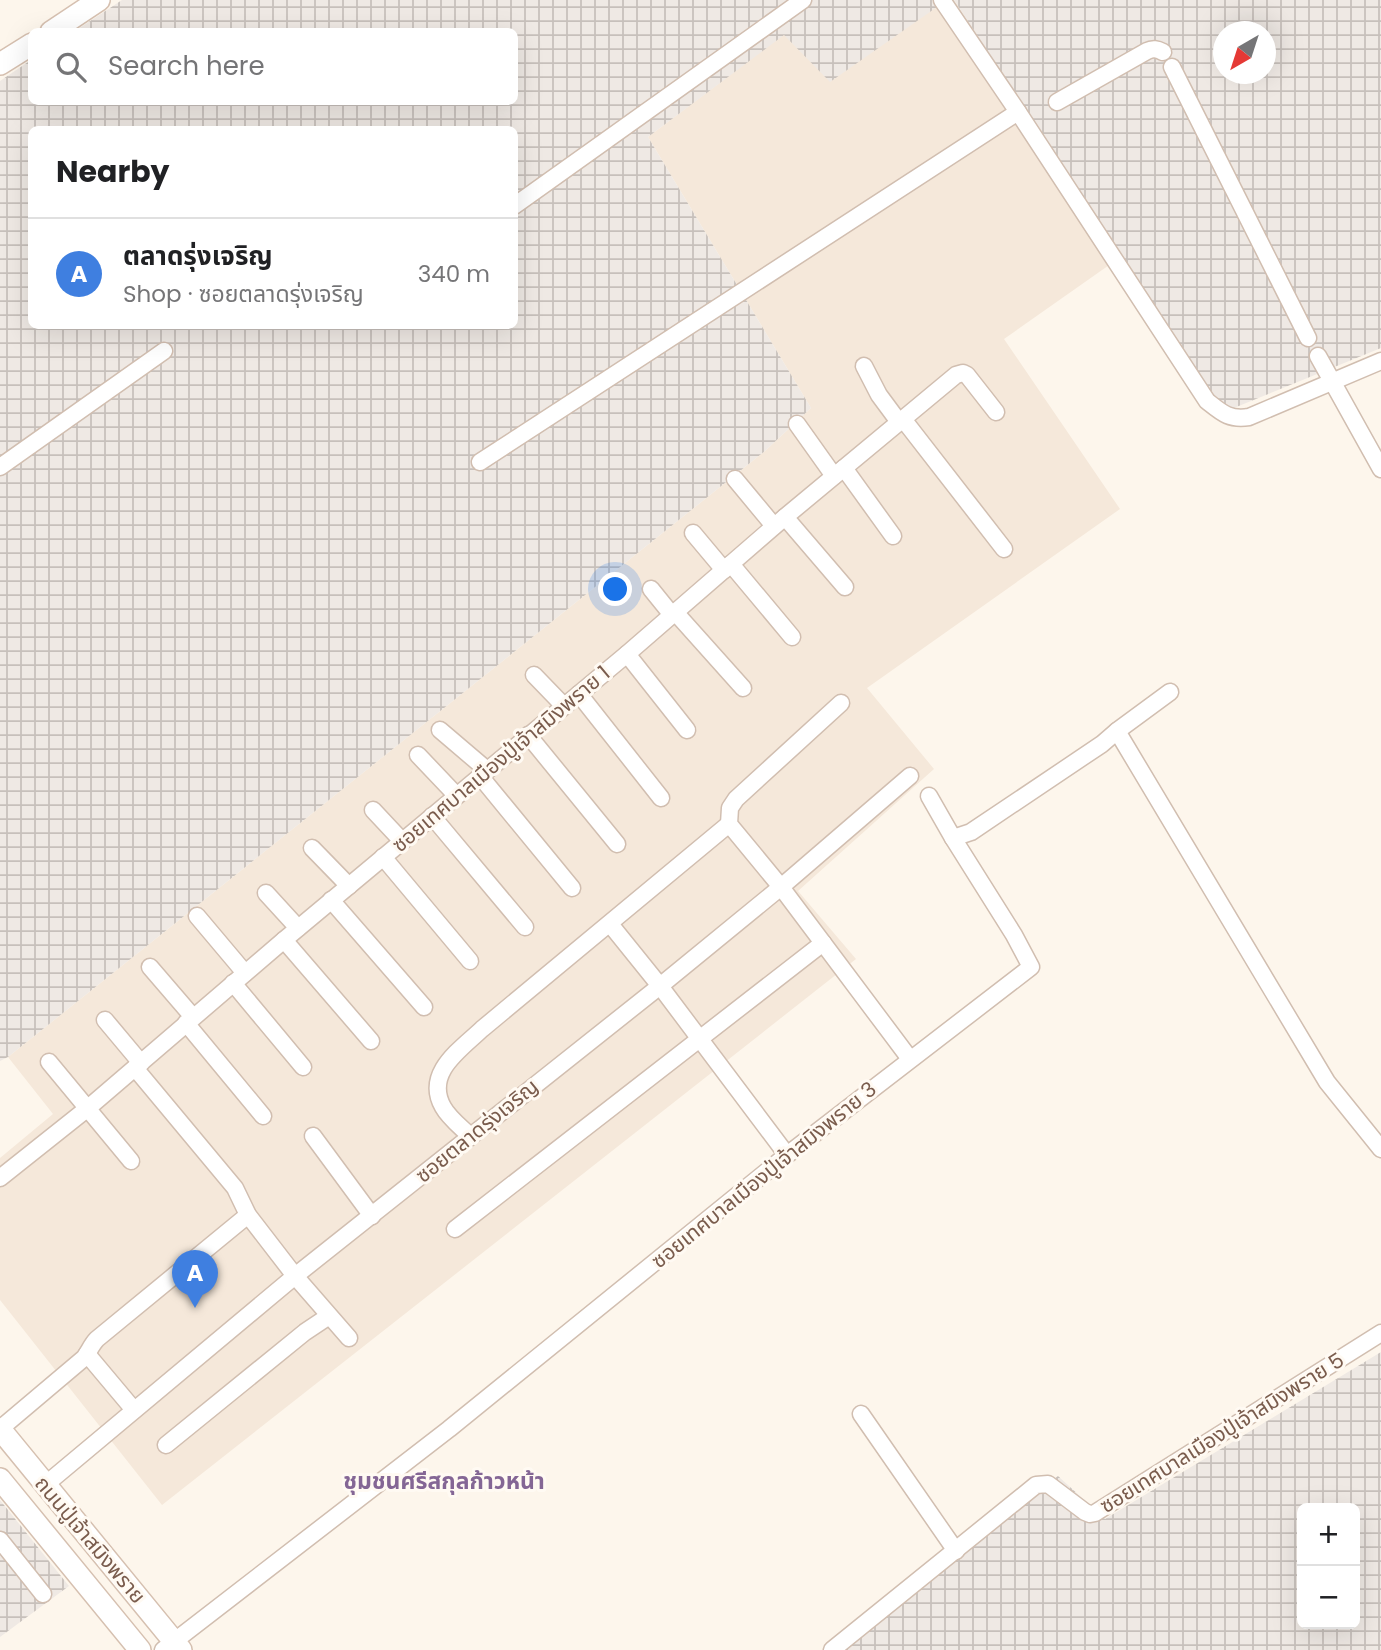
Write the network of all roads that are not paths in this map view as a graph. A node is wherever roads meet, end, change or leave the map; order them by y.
1 (99, 0) edge
2 (803, 0) edge
3 (942, 0) edge
4 (57, 28) edge
5 (28, 46) edge
6 (1163, 52) dead end
7 (0, 64) edge
8 (1172, 67) dead end
9 (1057, 102) dead end
10 (1018, 112) junction
11 (518, 203) edge
12 (1308, 338) dead end
13 (164, 351) dead end
14 (1318, 356) dead end
15 (1381, 361) edge
16 (864, 366) dead end
17 (1332, 382) junction
18 (996, 412) dead end
19 (901, 420) junction
20 (797, 424) dead end
21 (481, 462) dead end
22 (0, 467) edge
23 (1381, 469) edge
24 (839, 472) junction
25 (735, 479) dead end
26 (780, 522) junction
27 (694, 533) dead end
28 (893, 536) dead end
29 (1004, 550) dead end
30 (728, 567) junction
31 (845, 587) dead end
32 (651, 589) dead end
33 (674, 614) junction
34 (792, 637) dead end
35 (627, 654) junction
36 (534, 675) dead end
37 (743, 688) dead end
38 (1170, 692) dead end
39 (579, 694) junction
40 (841, 702) dead end
41 (564, 706) junction
42 (440, 730) dead end
43 (687, 730) dead end
44 (1116, 731) junction
45 (528, 735) junction
46 (418, 755) dead end
47 (484, 773) junction
48 (910, 776) dead end
49 (456, 796) junction
50 (929, 796) dead end
51 (661, 798) dead end
52 (373, 810) dead end
53 (432, 816) junction
54 (729, 824) junction
55 (953, 838) junction
56 (402, 841) junction
57 (617, 844) dead end
58 (312, 848) dead end
59 (383, 857) junction
60 (349, 886) junction
61 (781, 887) junction
62 (572, 888) dead end
63 (266, 893) dead end
64 (331, 900) junction
65 (197, 916) dead end
66 (610, 924) junction
67 (525, 927) dead end
68 (298, 928) junction
69 (284, 940) junction
70 (823, 943) junction
71 (470, 961) dead end
72 (150, 967) dead end
73 (239, 978) junction
74 (660, 986) junction
75 (424, 1007) dead end
76 (105, 1020) dead end
77 (190, 1020) junction
78 (699, 1039) junction
79 (371, 1041) dead end
80 (910, 1059) junction
81 (50, 1062) dead end
82 (138, 1065) junction
83 (303, 1067) dead end
84 (88, 1108) junction
85 (263, 1116) dead end
86 (313, 1136) dead end
87 (470, 1136) junction
88 (1381, 1149) edge
89 (787, 1155) junction
90 (131, 1161) dead end
91 (0, 1178) edge
92 (248, 1215) junction
93 (372, 1216) junction
94 (454, 1229) dead end
95 (295, 1276) junction
96 (329, 1316) junction
97 (1381, 1333) edge
98 (349, 1338) dead end
99 (87, 1354) junction
100 (134, 1410) junction
101 (861, 1414) dead end
102 (0, 1429) edge
103 (166, 1445) dead end
104 (0, 1479) edge
105 (45, 1485) junction
106 (7, 1501) edge
107 (0, 1540) edge
108 (956, 1551) junction
109 (43, 1594) dead end
110 (173, 1647) edge
111 (140, 1650) edge
112 (832, 1650) edge

1 - 4 main road
2 - 11 street
3 - 10 street
5 - 7 main road
6 - 9 street
8 - 12 street
10 - 17 street
10 - 21 street
13 - 22 street
14 - 17 street
15 - 17 street
16 - 19 street
17 - 23 street
18 - 19 street, ซอยเทศบาลเมืองปู่เจ้าสมิงพราย 1
19 - 24 street, ซอยเทศบาลเมืองปู่เจ้าสมิงพราย 1
19 - 29 street
20 - 24 street
24 - 26 street, ซอยเทศบาลเมืองปู่เจ้าสมิงพราย 1
24 - 28 street
25 - 26 street
26 - 30 street, ซอยเทศบาลเมืองปู่เจ้าสมิงพราย 1
26 - 31 street
27 - 30 street
30 - 33 street, ซอยเทศบาลเมืองปู่เจ้าสมิงพราย 1
30 - 34 street
32 - 33 street
33 - 35 street, ซอยเทศบาลเมืองปู่เจ้าสมิงพราย 1
33 - 37 street
35 - 39 street, ซอยเทศบาลเมืองปู่เจ้าสมิงพราย 1
35 - 43 street
36 - 41 street
38 - 44 street
39 - 41 street, ซอยเทศบาลเมืองปู่เจ้าสมิงพราย 1
39 - 51 street
40 - 54 street
41 - 45 street, ซอยเทศบาลเมืองปู่เจ้าสมิงพราย 1
42 - 47 street
44 - 55 street
44 - 88 street
45 - 47 street, ซอยเทศบาลเมืองปู่เจ้าสมิงพราย 1
45 - 57 street
46 - 49 street
47 - 49 street, ซอยเทศบาลเมืองปู่เจ้าสมิงพราย 1
47 - 62 street
48 - 61 street, ซอยตลาดรุ่งเจริญ
49 - 53 street, ซอยเทศบาลเมืองปู่เจ้าสมิงพราย 1
50 - 55 street
52 - 56 street
53 - 56 street, ซอยเทศบาลเมืองปู่เจ้าสมิงพราย 1
53 - 67 street
54 - 61 street
54 - 66 street
55 - 80 street, ซอยเทศบาลเมืองปู่เจ้าสมิงพราย 3
56 - 59 street, ซอยเทศบาลเมืองปู่เจ้าสมิงพราย 1
58 - 60 street
59 - 60 street, ซอยเทศบาลเมืองปู่เจ้าสมิงพราย 1
59 - 71 street
60 - 64 street, ซอยเทศบาลเมืองปู่เจ้าสมิงพราย 1
61 - 70 street
61 - 74 street, ซอยตลาดรุ่งเจริญ
63 - 68 street
64 - 68 street, ซอยเทศบาลเมืองปู่เจ้าสมิงพราย 1
64 - 75 street
65 - 73 street
66 - 74 street
66 - 87 street
68 - 69 street, ซอยเทศบาลเมืองปู่เจ้าสมิงพราย 1
69 - 73 street, ซอยเทศบาลเมืองปู่เจ้าสมิงพราย 1
69 - 79 street
70 - 78 street
70 - 80 street
72 - 77 street
73 - 77 street, ซอยเทศบาลเมืองปู่เจ้าสมิงพราย 1
73 - 83 street
74 - 78 street
74 - 87 street, ซอยตลาดรุ่งเจริญ
76 - 82 street
77 - 82 street, ซอยเทศบาลเมืองปู่เจ้าสมิงพราย 1
77 - 85 street
78 - 89 street
78 - 94 street
80 - 89 street, ซอยเทศบาลเมืองปู่เจ้าสมิงพราย 3
81 - 84 street
82 - 84 street, ซอยเทศบาลเมืองปู่เจ้าสมิงพราย 1
82 - 92 street
84 - 90 street
84 - 91 street, ซอยเทศบาลเมืองปู่เจ้าสมิงพราย 1
86 - 93 street
87 - 93 street, ซอยตลาดรุ่งเจริญ
89 - 110 street, ซอยเทศบาลเมืองปู่เจ้าสมิงพราย 3
92 - 95 street
92 - 99 street
93 - 95 street, ซอยตลาดรุ่งเจริญ
95 - 96 street
95 - 100 street, ซอยตลาดรุ่งเจริญ
96 - 98 street
96 - 103 street
97 - 108 street, ซอยเทศบาลเมืองปู่เจ้าสมิงพราย 5
99 - 100 street
99 - 102 street
100 - 105 street, ซอยตลาดรุ่งเจริญ
101 - 108 street
102 - 105 main road, ถนนปู่เจ้าสมิงพราย
104 - 106 main road, ถนนปู่เจ้าสมิงพราย
105 - 110 main road, ถนนปู่เจ้าสมิงพราย
106 - 111 main road, ถนนปู่เจ้าสมิงพราย
107 - 109 street
108 - 112 street, ซอยเทศบาลเมืองปู่เจ้าสมิงพราย 5

